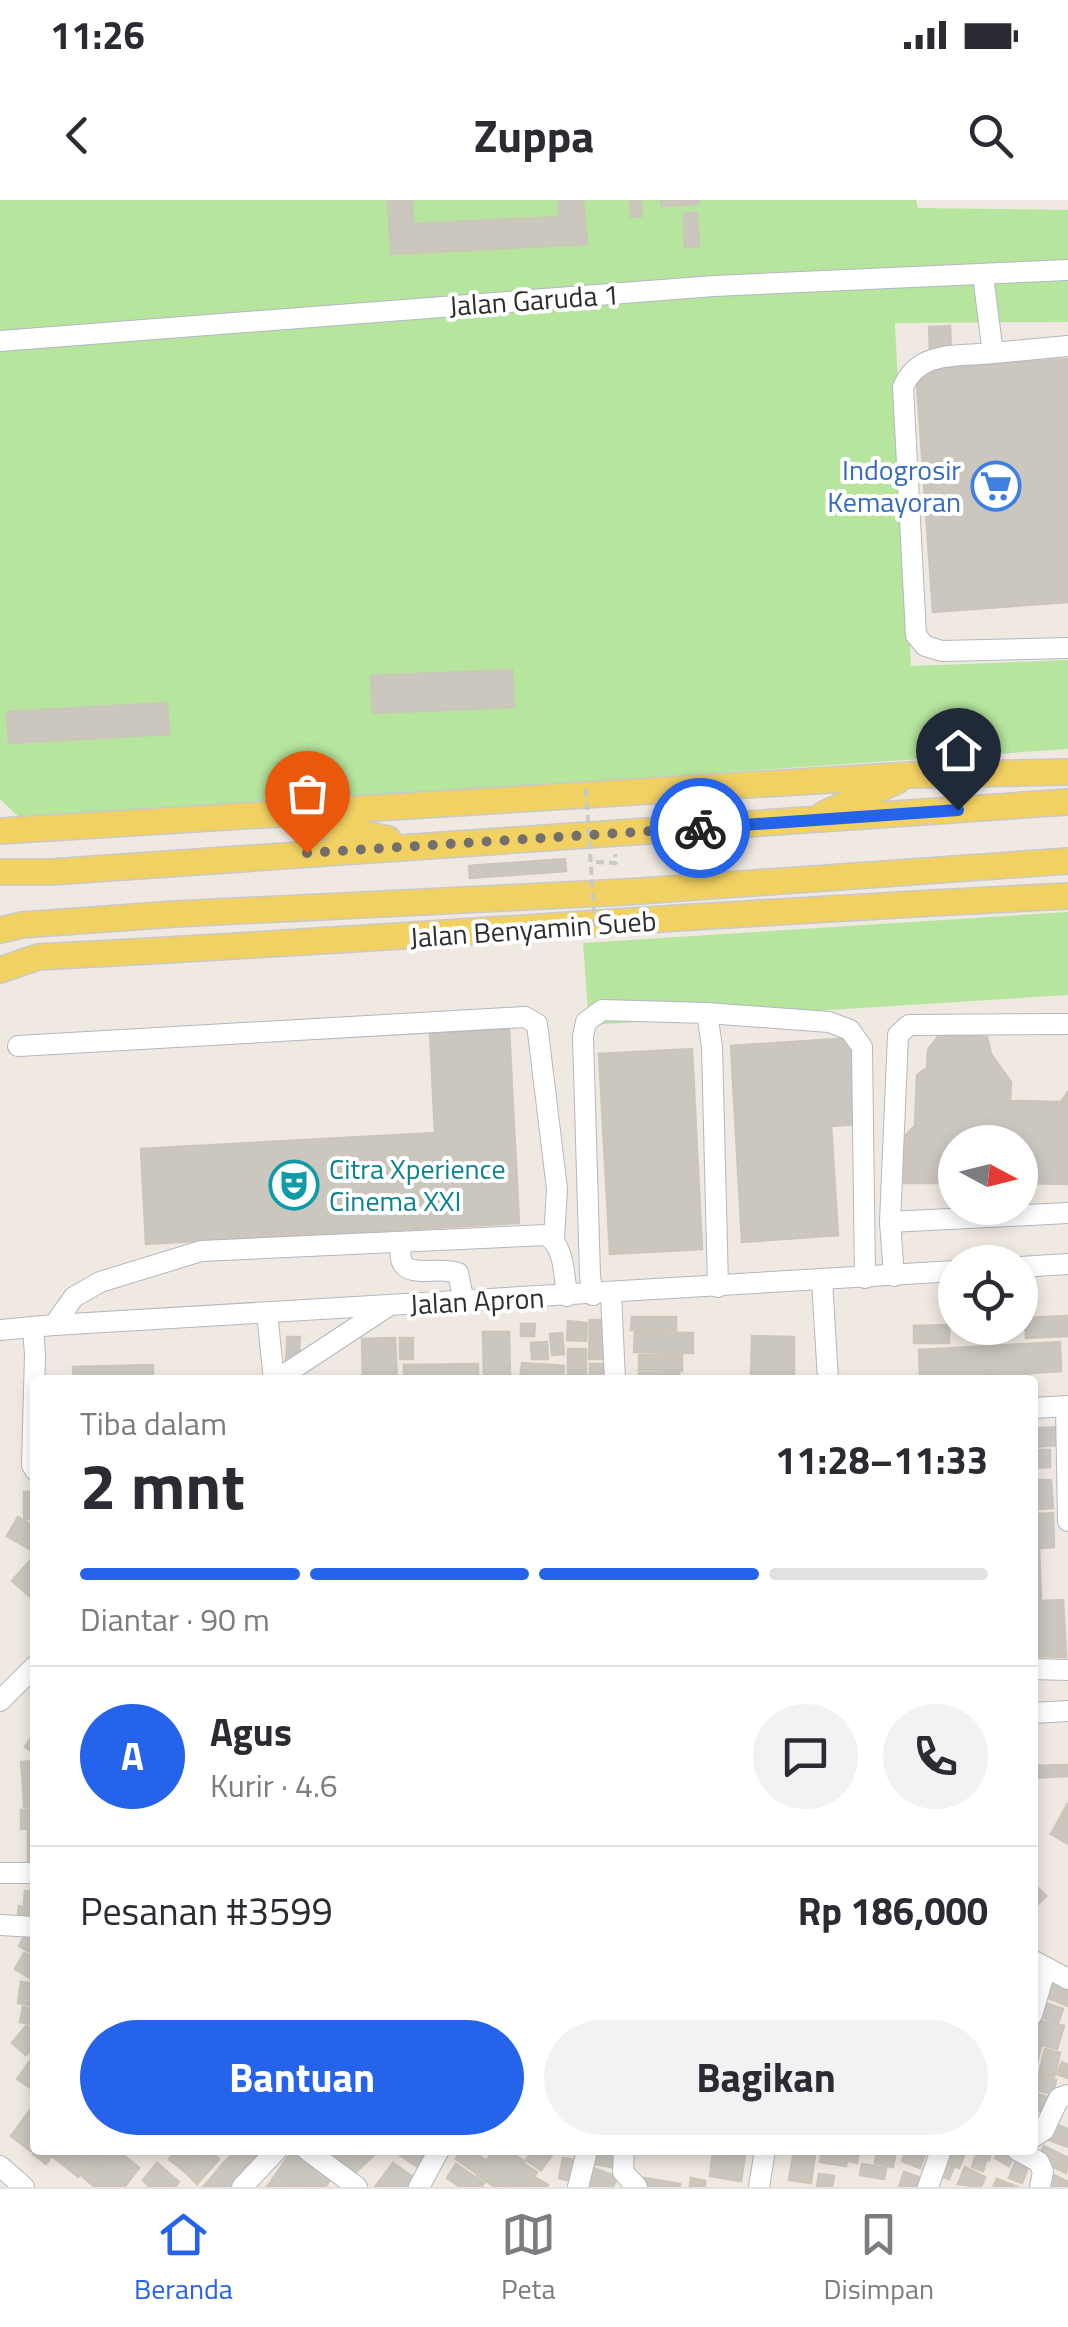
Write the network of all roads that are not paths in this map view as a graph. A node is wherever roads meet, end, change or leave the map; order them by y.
1 (1068, 270) edge
2 (983, 276) junction
3 (0, 341) edge
4 (1068, 346) edge
5 (994, 353) junction
6 (1068, 648) edge
7 (1068, 772) edge
8 (910, 775) junction
9 (1068, 802) edge
10 (271, 815) junction
11 (811, 820) junction
12 (2, 829) edge
13 (417, 845) junction
14 (1068, 861) edge
15 (0, 872) edge
16 (626, 892) junction
17 (1068, 896) edge
18 (175, 914) junction
19 (595, 927) junction
20 (0, 930) edge
21 (313, 943) junction
22 (0, 970) edge
23 (707, 1012) junction
24 (1068, 1024) edge
25 (18, 1046) dead end
26 (1068, 1213) edge
27 (890, 1222) junction
28 (554, 1239) junction
29 (402, 1243) junction
30 (1068, 1264) edge
31 (1038, 1266) edge
32 (938, 1273) edge
33 (894, 1276) junction
34 (865, 1278) junction
35 (822, 1280) junction
36 (718, 1287) junction
37 (602, 1294) junction
38 (567, 1296) junction
39 (464, 1302) junction
40 (389, 1306) junction
41 (266, 1313) junction
42 (44, 1326) junction
43 (0, 1330) edge
44 (35, 1375) edge
45 (274, 1375) edge
46 (283, 1375) edge
47 (614, 1375) edge
48 (828, 1375) edge
49 (1067, 1406) edge
50 (1038, 1408) edge
51 (1068, 1521) edge
52 (1038, 1669) edge
53 (1068, 1670) edge
54 (30, 1671) edge
55 (0, 1701) edge
56 (1068, 1711) edge
57 (1038, 1713) edge
58 (30, 1873) edge
59 (0, 1874) edge
60 (0, 1925) edge
61 (30, 1927) edge
62 (1039, 1964) edge
63 (1068, 1979) edge
64 (1068, 2095) edge
65 (1038, 2134) edge
66 (271, 2155) edge
67 (314, 2155) edge
68 (436, 2155) edge
69 (586, 2155) edge
70 (624, 2155) edge
71 (764, 2155) edge
72 (939, 2155) edge
73 (1029, 2155) edge
74 (0, 2166) edge
75 (1042, 2180) edge
76 (24, 2187) edge
77 (242, 2187) edge
78 (358, 2187) edge
79 (420, 2187) edge
80 (578, 2187) edge
81 (637, 2187) edge
82 (759, 2187) edge
83 (928, 2187) edge

1 - 2 street, Jalan Garuda 1
2 - 3 street, Jalan Garuda 1
2 - 5 street
4 - 5 street
5 - 6 street
7 - 8 main road
8 - 10 main road
8 - 11 main road
9 - 11 main road
10 - 12 main road
10 - 13 main road
11 - 13 main road
13 - 15 main road
14 - 16 main road, Jalan Benyamin Sueb
16 - 18 main road, Jalan Benyamin Sueb
16 - 19 main road
17 - 19 main road, Jalan Benyamin Sueb
18 - 20 main road, Jalan Benyamin Sueb
18 - 21 main road
19 - 21 main road, Jalan Benyamin Sueb
21 - 22 main road, Jalan Benyamin Sueb
23 - 34 street
23 - 36 street
23 - 37 street
24 - 27 street
25 - 28 street
26 - 27 street
27 - 33 street
28 - 29 street
28 - 38 street
29 - 39 street
29 - 42 street
30 - 31 street
32 - 33 street, Jalan Apron
33 - 34 street, Jalan Apron
34 - 35 street, Jalan Apron
35 - 36 street, Jalan Apron
35 - 48 street
36 - 37 street, Jalan Apron
37 - 38 street, Jalan Apron
37 - 47 street
38 - 39 street, Jalan Apron
39 - 40 street, Jalan Apron
40 - 41 street, Jalan Apron
40 - 46 street
41 - 42 street, Jalan Apron
41 - 45 street
42 - 43 street, Jalan Apron
42 - 44 street
49 - 50 street
49 - 51 street
52 - 53 street
54 - 55 street
56 - 57 street
58 - 59 street
60 - 61 street
62 - 63 street
64 - 65 street
66 - 77 street
67 - 78 street
68 - 79 street
69 - 80 street
70 - 81 street
71 - 82 street
72 - 83 street
73 - 75 street
74 - 76 street

